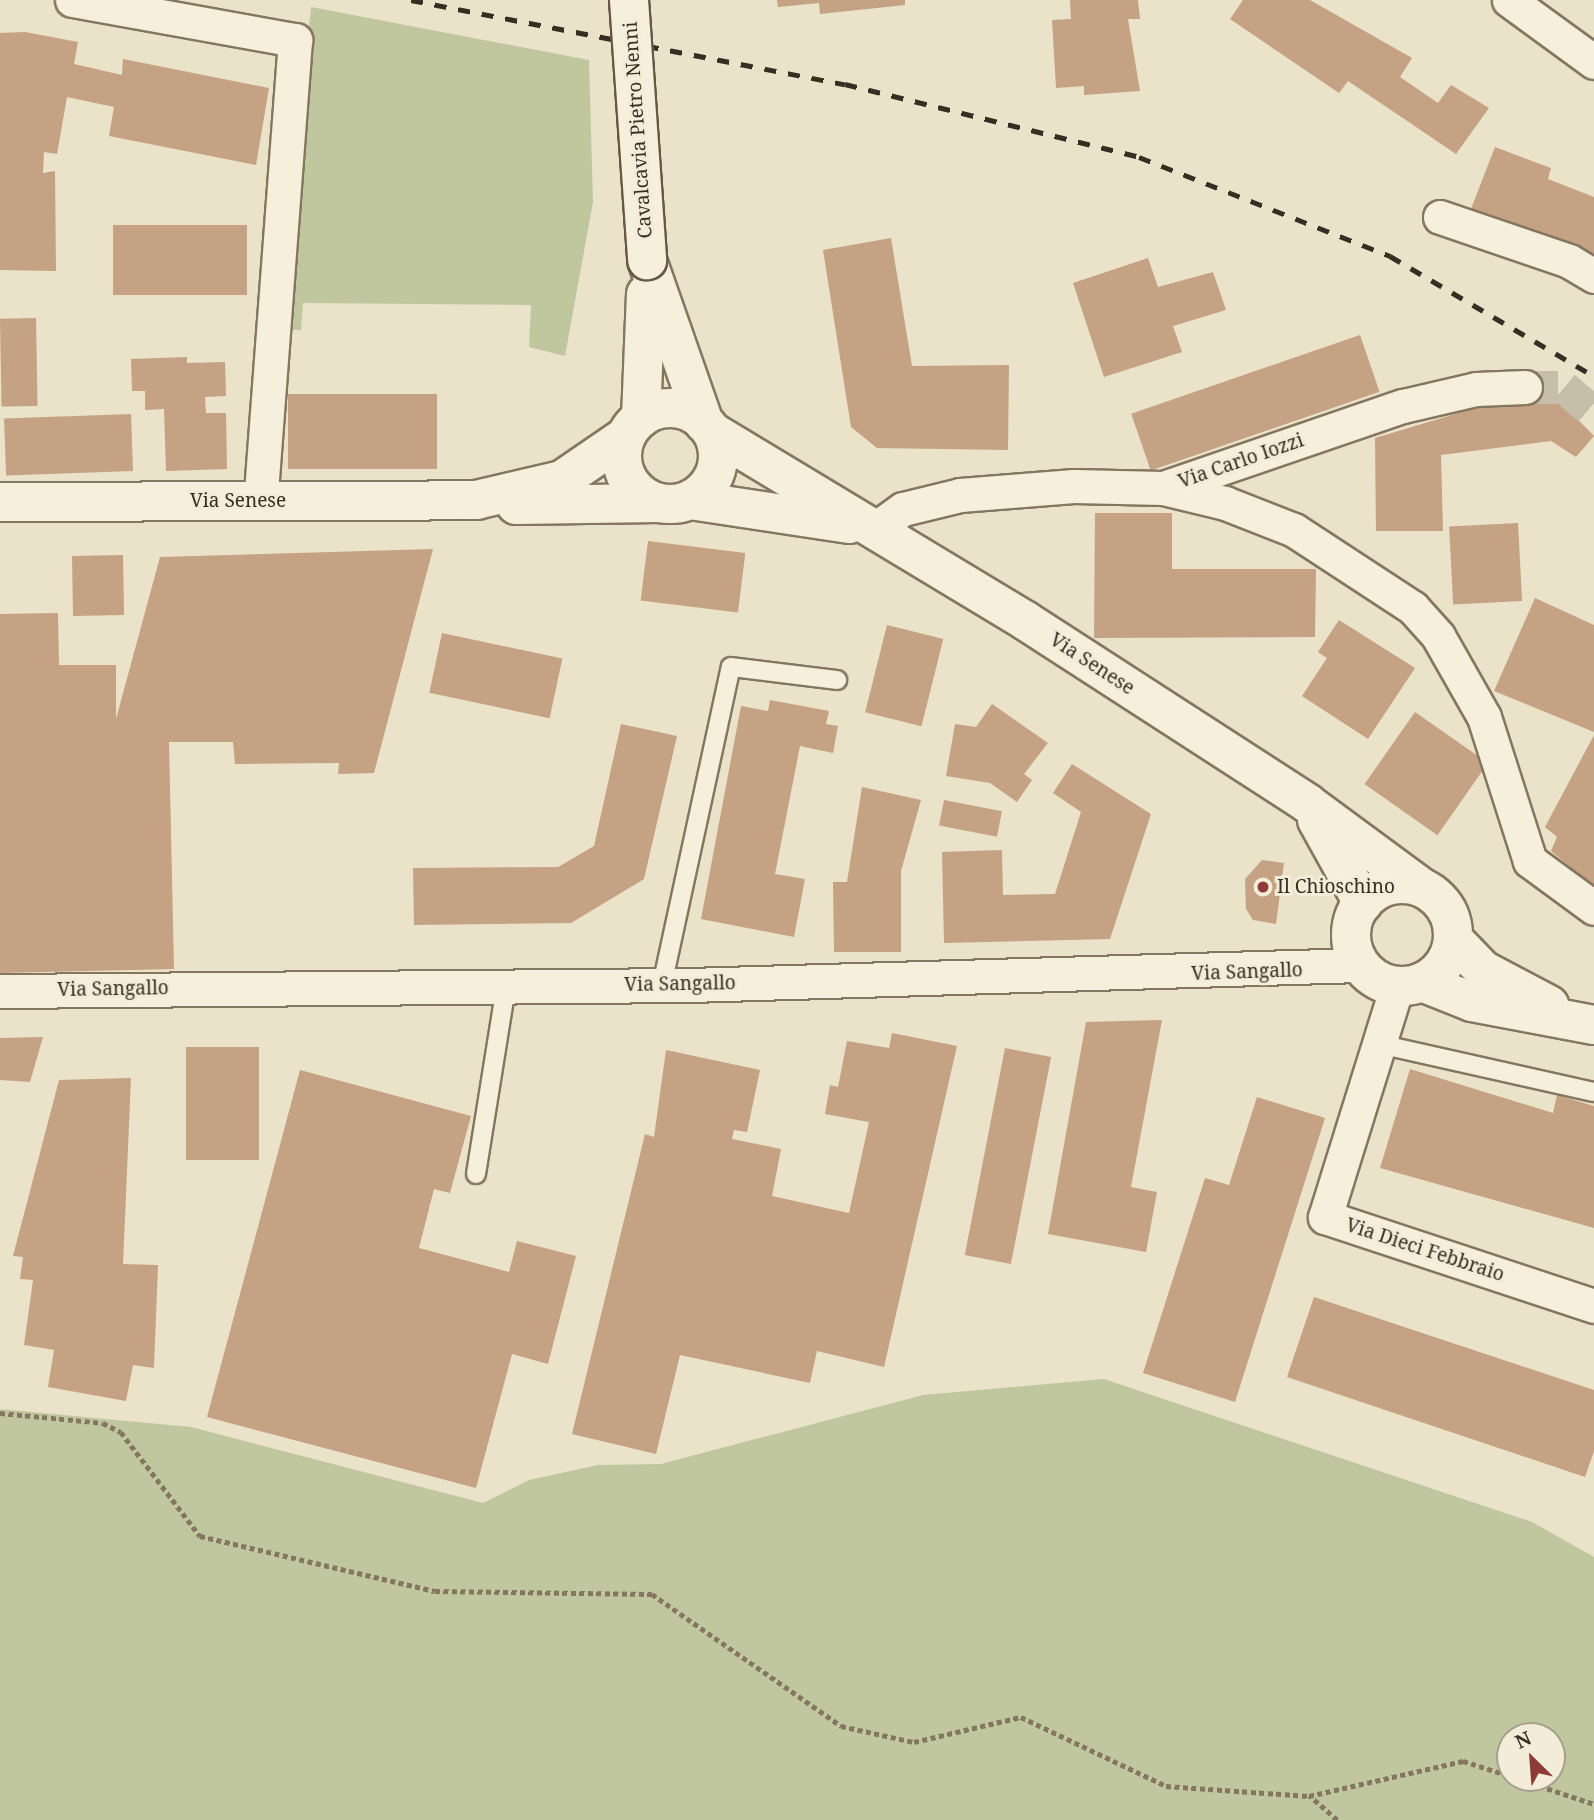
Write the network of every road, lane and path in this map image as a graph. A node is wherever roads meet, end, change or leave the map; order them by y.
1 (72, 0) edge
2 (629, 0) edge
3 (1509, 0) edge
4 (1594, 62) edge
5 (1440, 217) dead end
6 (647, 260) junction
7 (1594, 276) edge
8 (1525, 387) tunnel mouth
9 (634, 427) junction
10 (707, 427) junction
11 (1163, 488) junction
12 (476, 500) junction
13 (260, 501) junction
14 (675, 501) junction
15 (0, 502) edge
16 (875, 529) junction
17 (838, 680) dead end
18 (1307, 803) junction
19 (1421, 887) junction
20 (1363, 902) junction
21 (1594, 908) edge
22 (1453, 939) junction
23 (1360, 965) junction
24 (1410, 984) junction
25 (662, 985) junction
26 (506, 986) junction
27 (0, 991) edge
28 (1583, 1022) edge
29 (1379, 1044) junction
30 (1594, 1092) edge
31 (476, 1174) dead end
32 (1594, 1306) edge
33 (0, 1413) edge
34 (1496, 1772) edge
35 (1558, 1792) edge
36 (1309, 1796) junction
37 (1594, 1804) edge
38 (1337, 1820) edge

1 - 13 street
2 - 6 main road, Cavalcavia Pietro Nenni, bridge
3 - 4 street
5 - 7 street
6 - 9 main road, Cavalcavia Pietro Nenni
6 - 10 main road, Cavalcavia Pietro Nenni
8 - 11 street, Via Carlo Iozzi
9 - 10 main road
9 - 12 main road, Via Senese
9 - 14 main road
10 - 14 main road
10 - 16 main road, Via Senese
11 - 16 street, Via Carlo Iozzi
11 - 21 street
12 - 13 main road, Via Senese
12 - 14 main road, Via Senese
13 - 15 main road, Via Senese
14 - 16 main road, Via Senese
16 - 18 main road, Via Senese
17 - 25 lane
18 - 19 main road, Via Senese
18 - 20 main road, Via Senese
19 - 20 main road
19 - 22 main road, Via Senese
20 - 23 main road
22 - 24 main road
22 - 28 main road, Via Senese
23 - 24 main road, Via Senese
23 - 25 street, Via Sangallo
24 - 28 main road, Via Senese
24 - 29 street, Via Dieci Febbraio
25 - 26 street, Via Sangallo
26 - 27 street, Via Sangallo
26 - 31 lane
29 - 30 lane
29 - 32 street, Via Dieci Febbraio
33 - 36 path
34 - 36 path
35 - 37 path
36 - 38 path

